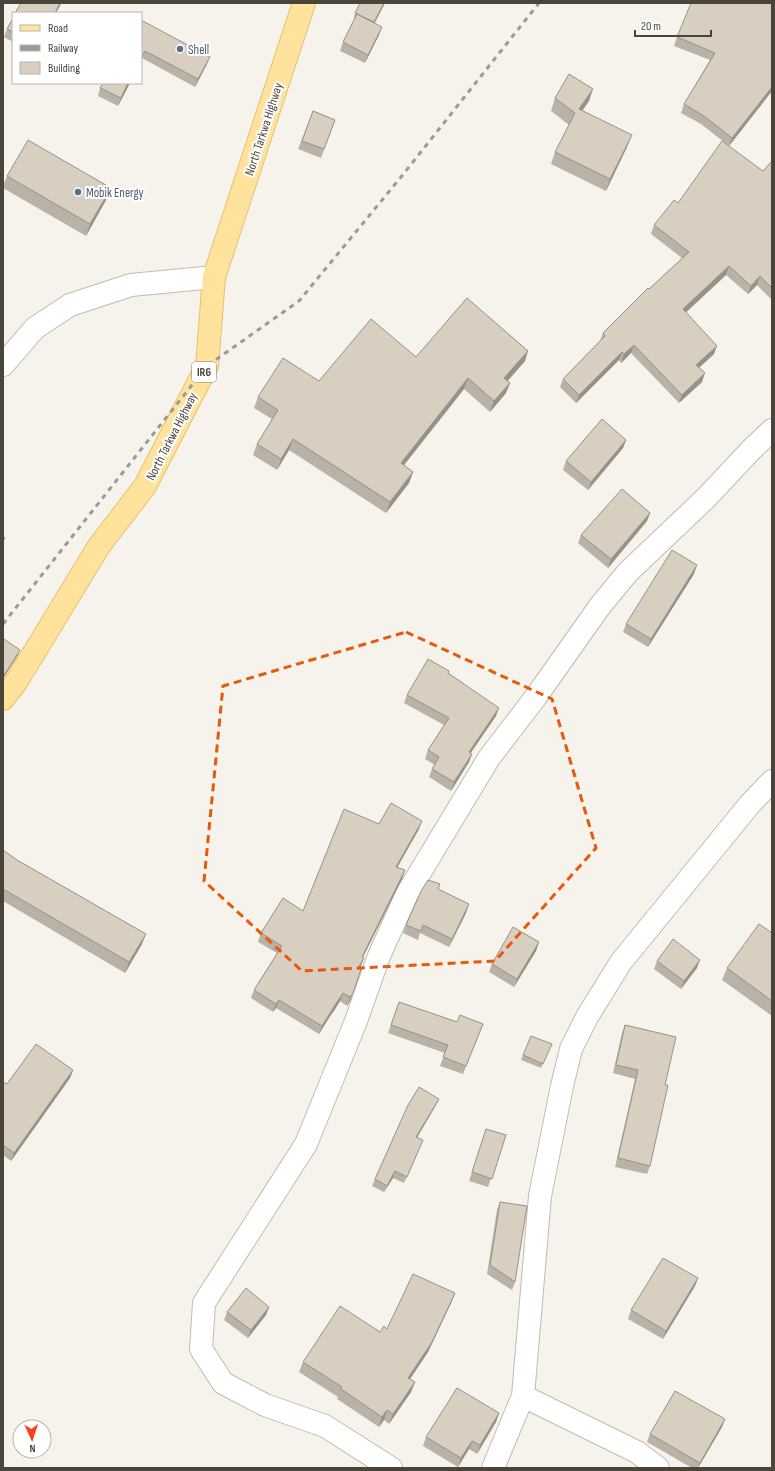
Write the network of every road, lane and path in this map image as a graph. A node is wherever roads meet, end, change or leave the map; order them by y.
1 (304, 3) edge
2 (214, 277) junction
3 (3, 365) edge
4 (772, 430) edge
5 (3, 699) edge
6 (772, 781) edge
7 (523, 1396) junction
8 (391, 1468) edge
9 (493, 1468) edge
10 (658, 1468) edge

1 - 2 main road, North Tarkwa Highway / IR6
2 - 3 street
2 - 5 main road, North Tarkwa Highway / IR6
4 - 8 street
6 - 7 street
7 - 9 street
7 - 10 street

